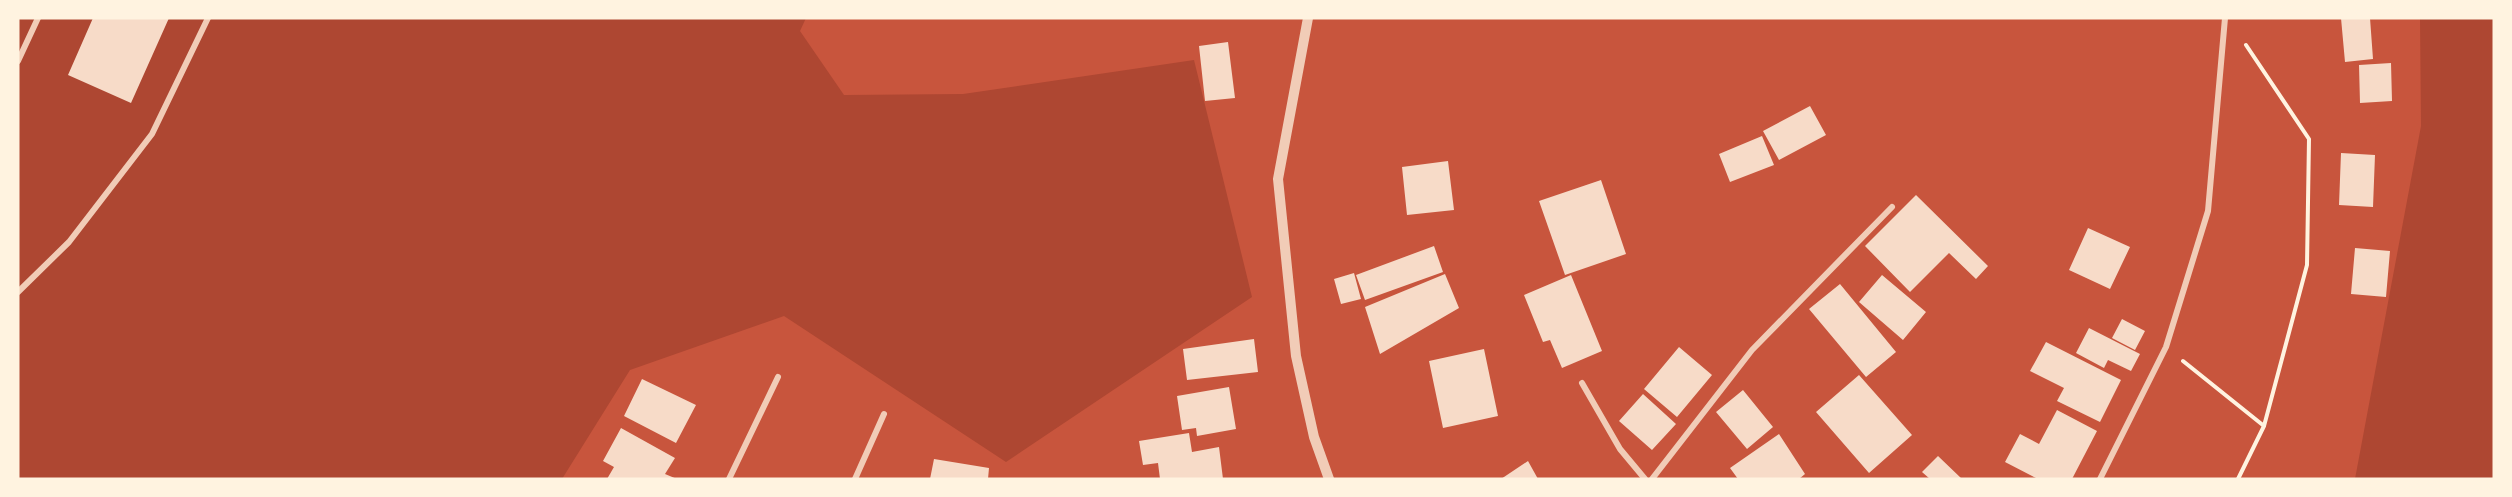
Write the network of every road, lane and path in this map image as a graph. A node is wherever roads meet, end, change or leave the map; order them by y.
1 (38, 18) edge
2 (208, 18) edge
3 (1308, 18) edge
4 (2225, 18) edge
5 (2240, 37) dead end
6 (18, 61) edge
7 (1892, 207) dead end
8 (18, 292) edge
9 (2166, 347) junction
10 (778, 377) dead end
11 (1582, 383) dead end
12 (884, 414) dead end
13 (2264, 426) junction
14 (729, 479) edge
15 (855, 479) edge
16 (1329, 479) edge
17 (1645, 479) edge
18 (1652, 479) edge
19 (2100, 479) edge
20 (2238, 479) edge

1 - 6 street
2 - 8 street
3 - 16 street
4 - 9 street
5 - 13 path
7 - 18 street
9 - 13 path
9 - 19 street
10 - 14 street
11 - 17 street
12 - 15 street
13 - 20 path

